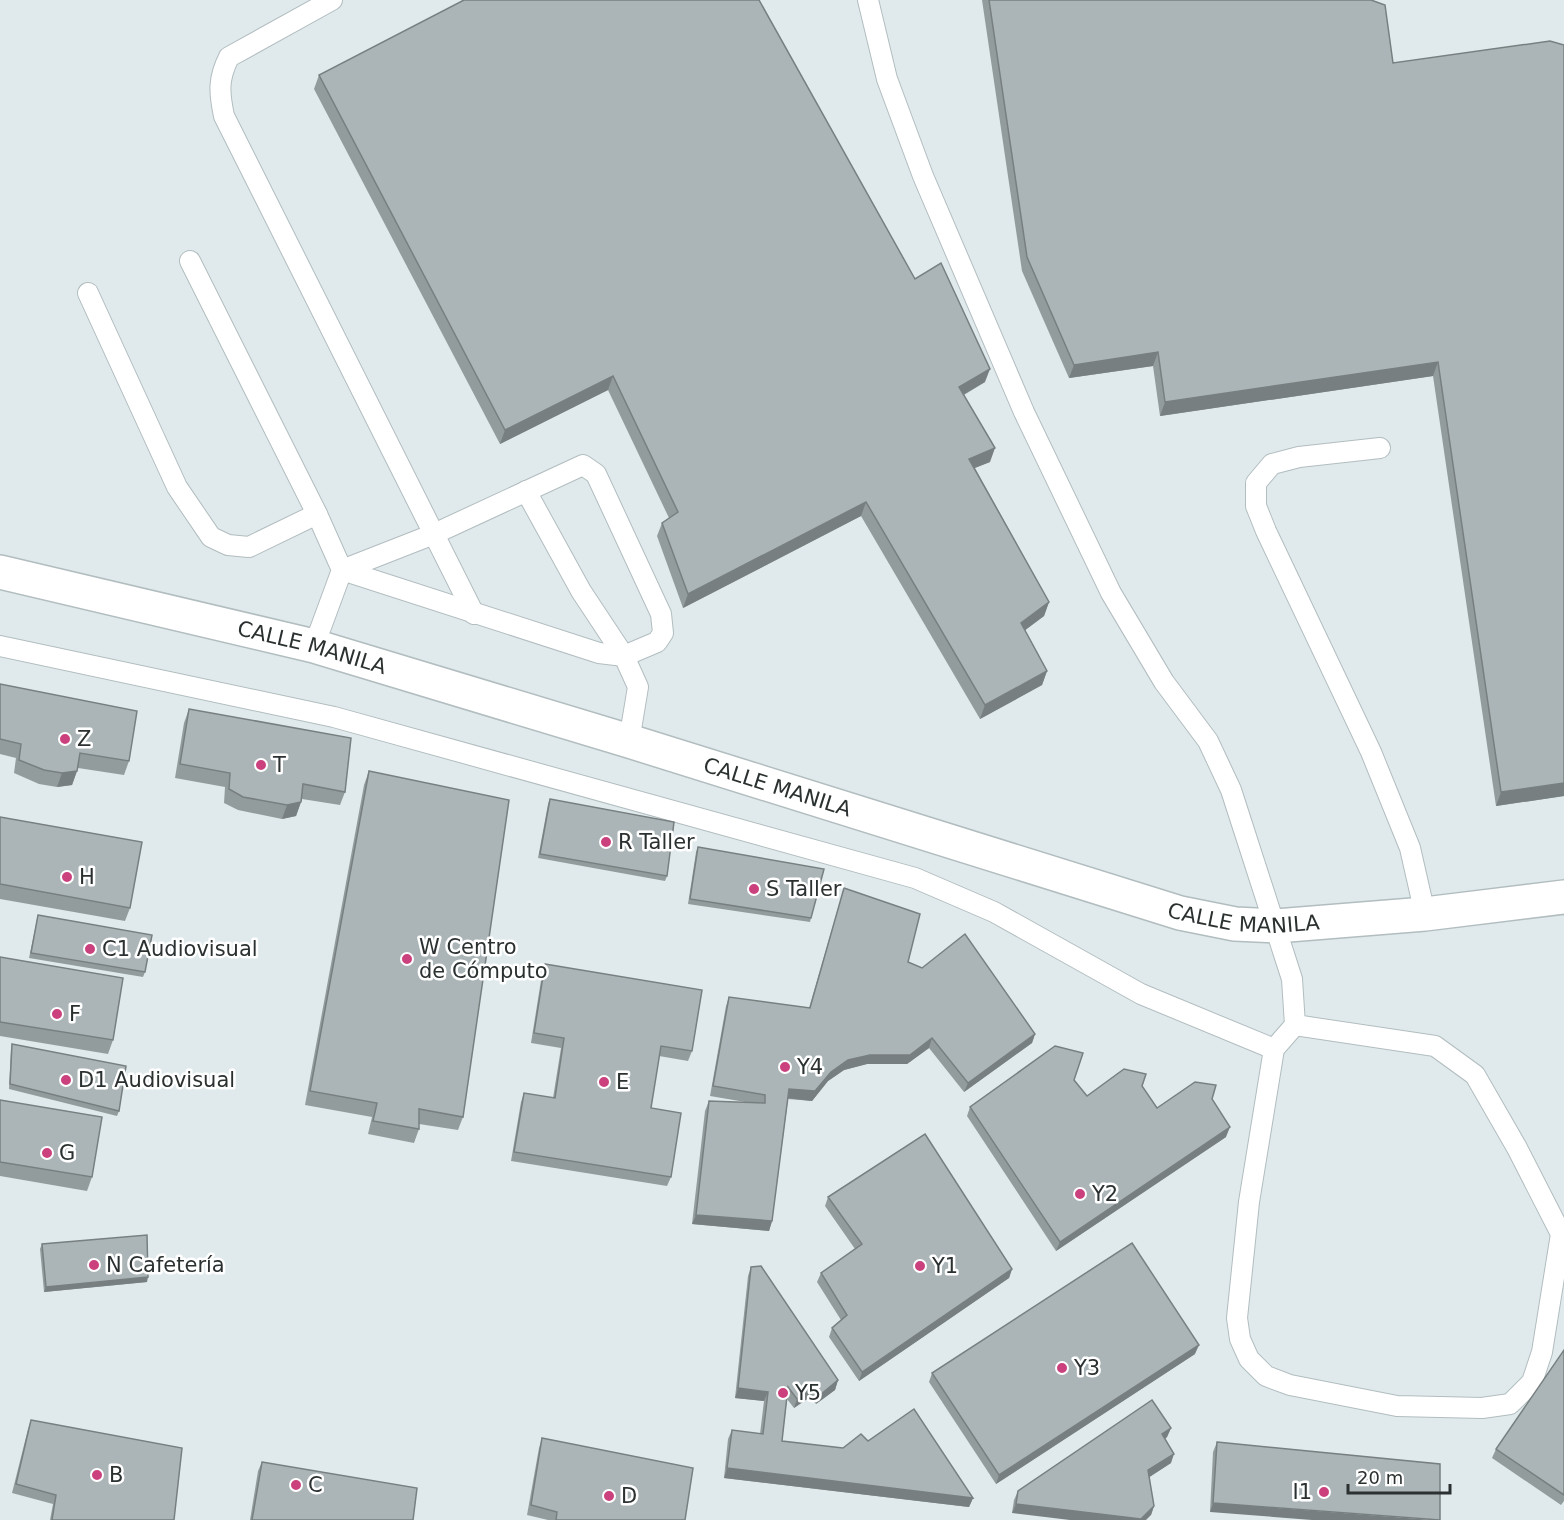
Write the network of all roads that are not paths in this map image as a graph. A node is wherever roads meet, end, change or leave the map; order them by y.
1 (332, 0) edge
2 (868, 0) edge
3 (190, 261) dead end
4 (88, 293) dead end
5 (1380, 448) dead end
6 (526, 491) junction
7 (317, 514) junction
8 (434, 534) junction
9 (342, 570) junction
10 (0, 572) edge
11 (474, 614) junction
12 (0, 646) edge
13 (314, 646) junction
14 (624, 656) junction
15 (629, 741) junction
16 (1564, 897) edge
17 (1425, 914) junction
18 (1276, 926) junction
19 (1295, 1025) junction
20 (1274, 1049) junction

1 - 8 lane
2 - 18 lane
3 - 7 lane
4 - 7 lane
5 - 17 lane
6 - 8 lane
6 - 14 lane
6 - 14 lane
7 - 9 lane
8 - 9 lane
8 - 11 lane
9 - 11 lane
9 - 13 lane
10 - 13 street, CALLE MANILA
11 - 14 lane
12 - 20 lane
13 - 15 street, CALLE MANILA
14 - 15 lane
15 - 18 street, CALLE MANILA
16 - 17 street, CALLE MANILA
17 - 18 street, CALLE MANILA
18 - 19 lane
19 - 20 lane
19 - 20 lane

